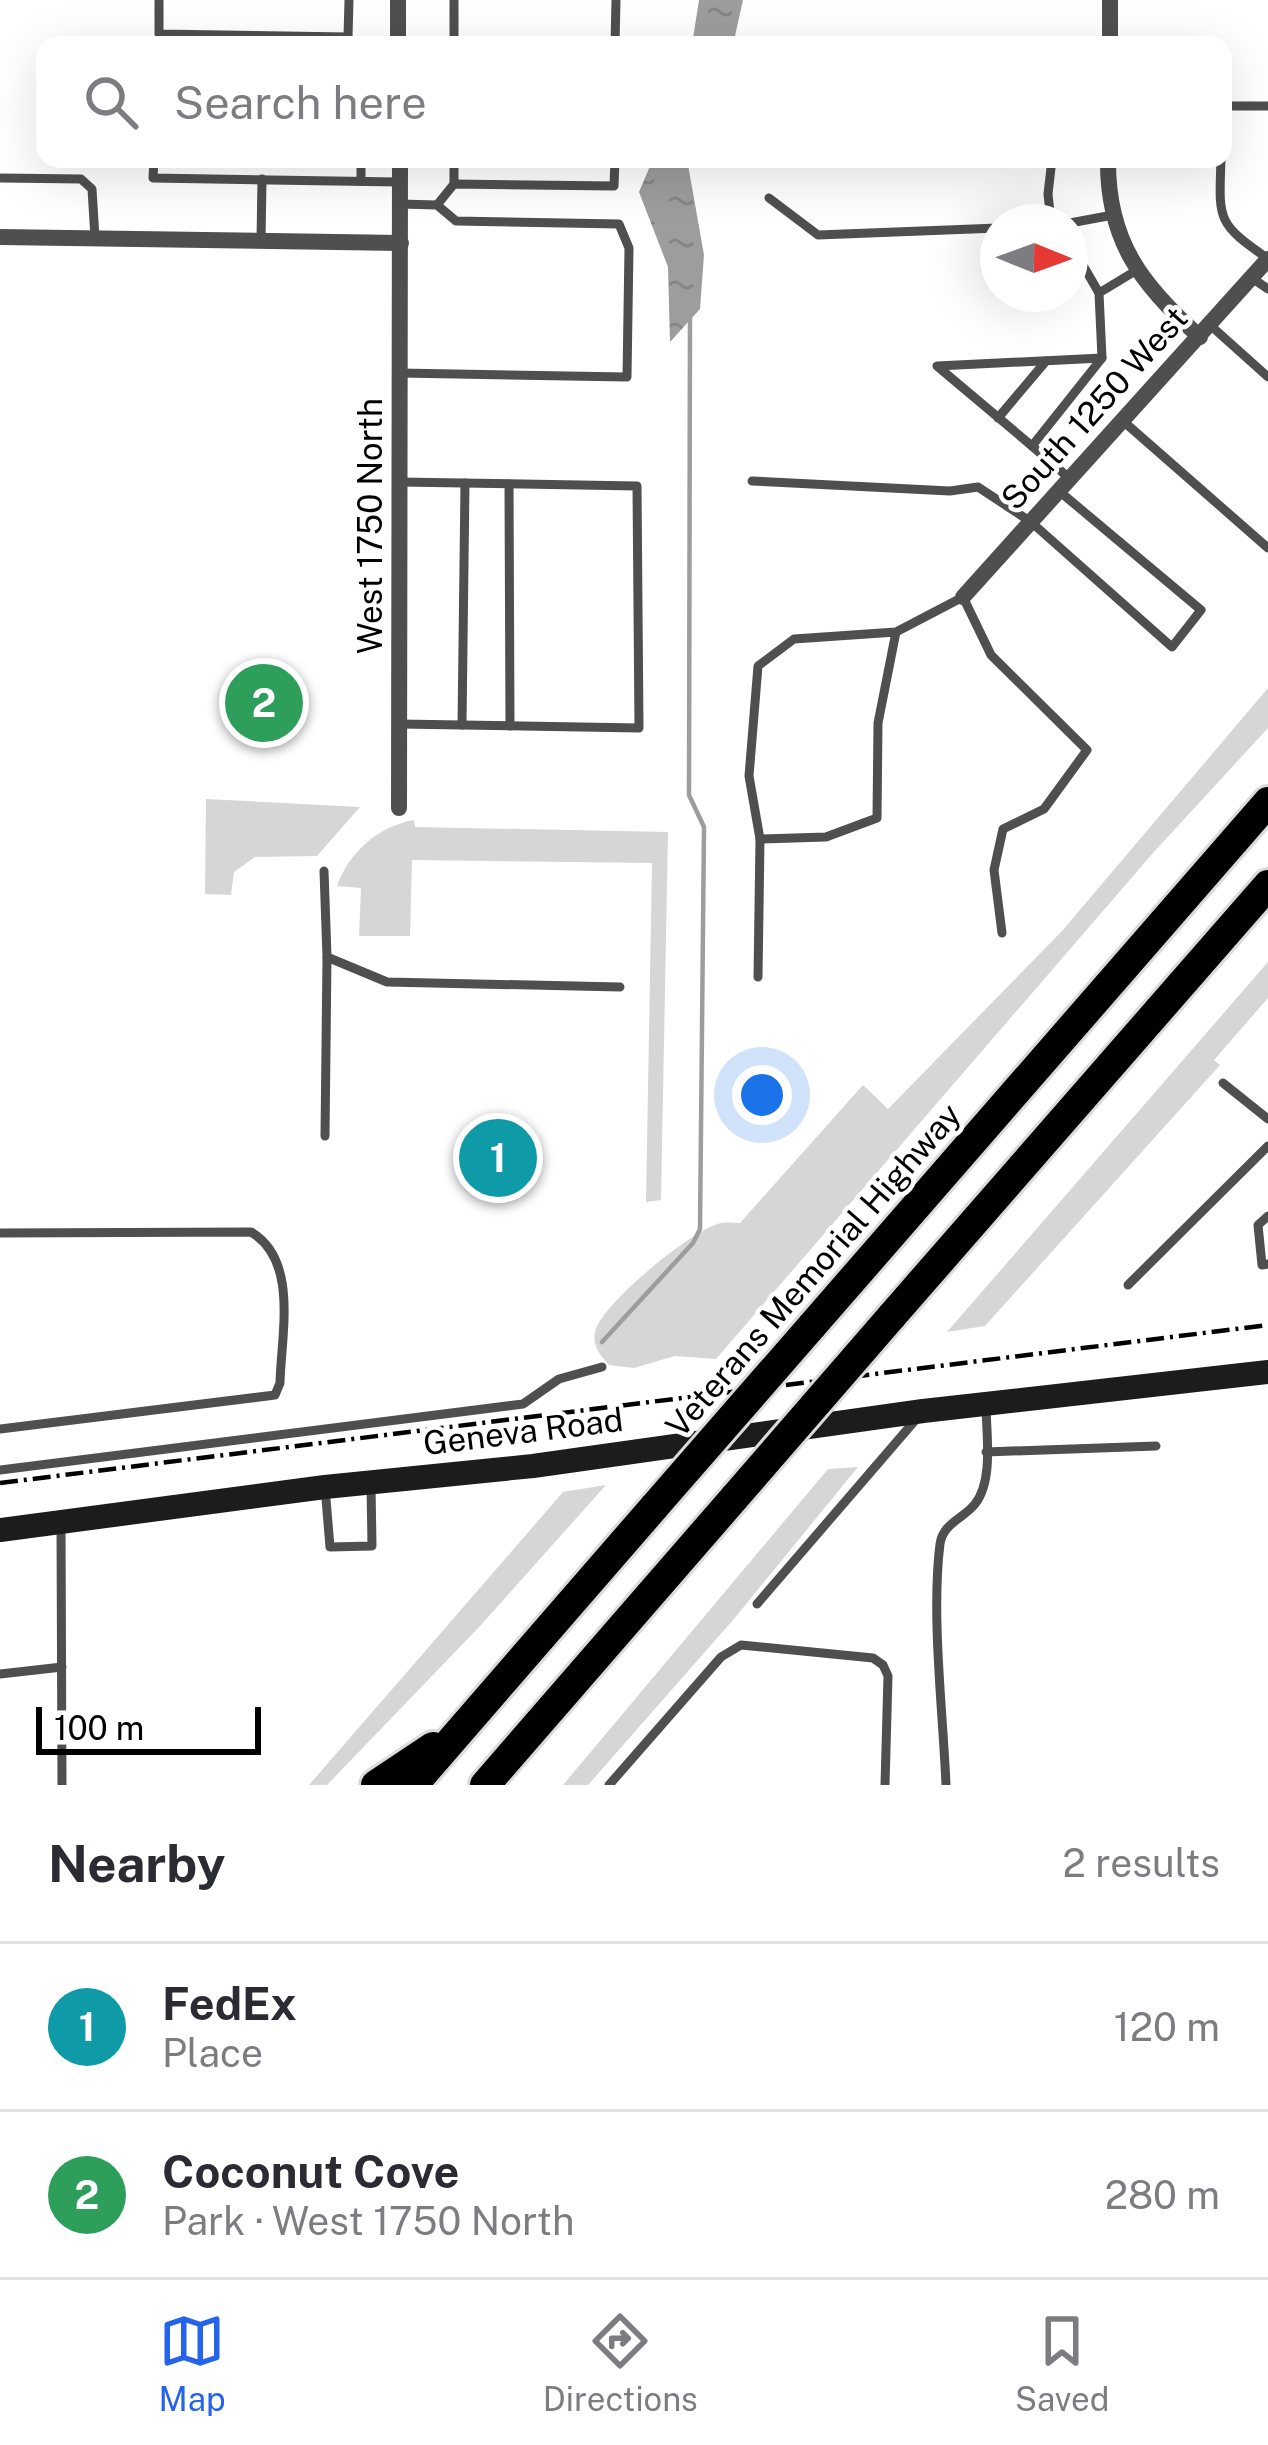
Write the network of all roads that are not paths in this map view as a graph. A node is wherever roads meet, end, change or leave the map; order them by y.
1 (159, 0) edge
2 (349, 0) edge
3 (398, 0) edge
4 (454, 0) edge
5 (616, 0) edge
6 (1111, 0) edge
7 (285, 36) edge
8 (348, 36) edge
9 (398, 36) edge
10 (454, 36) edge
11 (615, 36) edge
12 (1110, 36) edge
13 (1232, 104) edge
14 (1268, 106) edge
15 (154, 168) edge
16 (361, 168) edge
17 (400, 168) edge
18 (454, 168) edge
19 (615, 168) edge
20 (1051, 168) edge
21 (1109, 168) edge
22 (1221, 168) edge
23 (0, 178) edge
24 (262, 179) junction
25 (361, 181) junction
26 (400, 182) junction
27 (454, 184) junction
28 (769, 199) dead end
29 (400, 204) junction
30 (1049, 204) edge
31 (436, 205) junction
32 (1113, 215) junction
33 (1088, 220) edge
34 (980, 229) edge
35 (0, 237) edge
36 (95, 238) junction
37 (261, 240) junction
38 (401, 243) junction
39 (1268, 259) edge
40 (1136, 270) junction
41 (1088, 274) edge
42 (1252, 278) junction
43 (1268, 290) edge
44 (1100, 293) junction
45 (1205, 331) junction
46 (1102, 358) junction
47 (1046, 361) junction
48 (400, 373) junction
49 (1268, 377) edge
50 (998, 418) junction
51 (1123, 421) junction
52 (1032, 446) junction
53 (752, 481) dead end
54 (400, 482) junction
55 (465, 483) junction
56 (509, 484) junction
57 (1065, 485) junction
58 (1031, 522) junction
59 (1268, 548) edge
60 (963, 597) junction
61 (896, 632) junction
62 (399, 724) junction
63 (462, 725) junction
64 (509, 726) junction
65 (1268, 802) edge
66 (399, 808) dead end
67 (760, 838) junction
68 (324, 871) dead end
69 (1268, 885) edge
70 (1002, 934) dead end
71 (327, 957) junction
72 (758, 977) dead end
73 (620, 987) dead end
74 (1222, 1083) dead end
75 (1268, 1119) edge
76 (325, 1136) dead end
77 (1268, 1146) edge
78 (1268, 1216) edge
79 (0, 1233) edge
80 (1268, 1264) edge
81 (1128, 1285) dead end
82 (602, 1367) dead end
83 (1268, 1372) edge
84 (986, 1404) junction
85 (923, 1412) junction
86 (0, 1429) edge
87 (1156, 1446) dead end
88 (986, 1453) junction
89 (0, 1469) edge
90 (371, 1482) junction
91 (325, 1487) junction
92 (61, 1523) junction
93 (0, 1530) edge
94 (757, 1604) dead end
95 (62, 1667) junction
96 (0, 1674) edge
97 (463, 1727) junction
98 (62, 1785) edge
99 (376, 1785) edge
100 (413, 1785) edge
101 (485, 1785) edge
102 (610, 1785) edge
103 (885, 1785) edge
104 (946, 1785) edge

1 - 7 lane
2 - 8 lane
3 - 9 street
4 - 10 lane
5 - 11 lane
6 - 12 street
13 - 14 lane
15 - 24 lane
16 - 25 lane
17 - 26 street, West 1750 North
18 - 27 lane
19 - 27 lane
20 - 30 lane
21 - 32 street
22 - 39 lane
23 - 36 lane
24 - 25 lane
24 - 37 lane
25 - 26 lane
26 - 29 street, West 1750 North
27 - 31 lane
28 - 34 lane
29 - 31 lane
29 - 38 street, West 1750 North
31 - 48 lane
32 - 33 lane
32 - 40 street
35 - 36 street
36 - 37 street
37 - 38 street
38 - 48 street, West 1750 North
39 - 42 street, South 1250 West
40 - 44 lane
40 - 45 street
41 - 44 lane
42 - 43 lane
42 - 45 street, South 1250 West
44 - 46 lane
45 - 49 lane
45 - 51 street, South 1250 West
46 - 47 lane
46 - 52 lane
47 - 50 lane
47 - 50 lane
48 - 54 street, West 1750 North
50 - 52 lane
51 - 57 street, South 1250 West
51 - 59 lane
52 - 57 lane
53 - 58 lane
54 - 55 lane
54 - 62 street, West 1750 North
55 - 56 lane
55 - 63 lane
56 - 64 lane
56 - 64 lane
57 - 58 street, South 1250 West
57 - 58 lane
58 - 60 street, South 1250 West
60 - 61 lane
60 - 70 lane
61 - 67 lane
61 - 67 lane
62 - 63 lane
62 - 66 street, West 1750 North
63 - 64 lane
65 - 97 highway, Veterans Memorial Highway, bridge
67 - 72 lane
68 - 71 lane
69 - 101 highway, bridge
71 - 73 lane
71 - 76 lane
74 - 75 lane
77 - 81 lane
78 - 80 lane
79 - 86 lane
82 - 89 lane
83 - 84 main road, Geneva Road
84 - 85 main road, Geneva Road
84 - 88 lane
85 - 90 main road, Geneva Road
85 - 94 lane
87 - 88 lane
88 - 104 lane
90 - 91 main road, Geneva Road
90 - 91 lane
91 - 92 main road, Geneva Road
92 - 93 main road, Geneva Road
92 - 95 lane
95 - 96 lane
95 - 98 lane
97 - 99 highway
97 - 100 highway, Veterans Memorial Highway
102 - 103 lane

